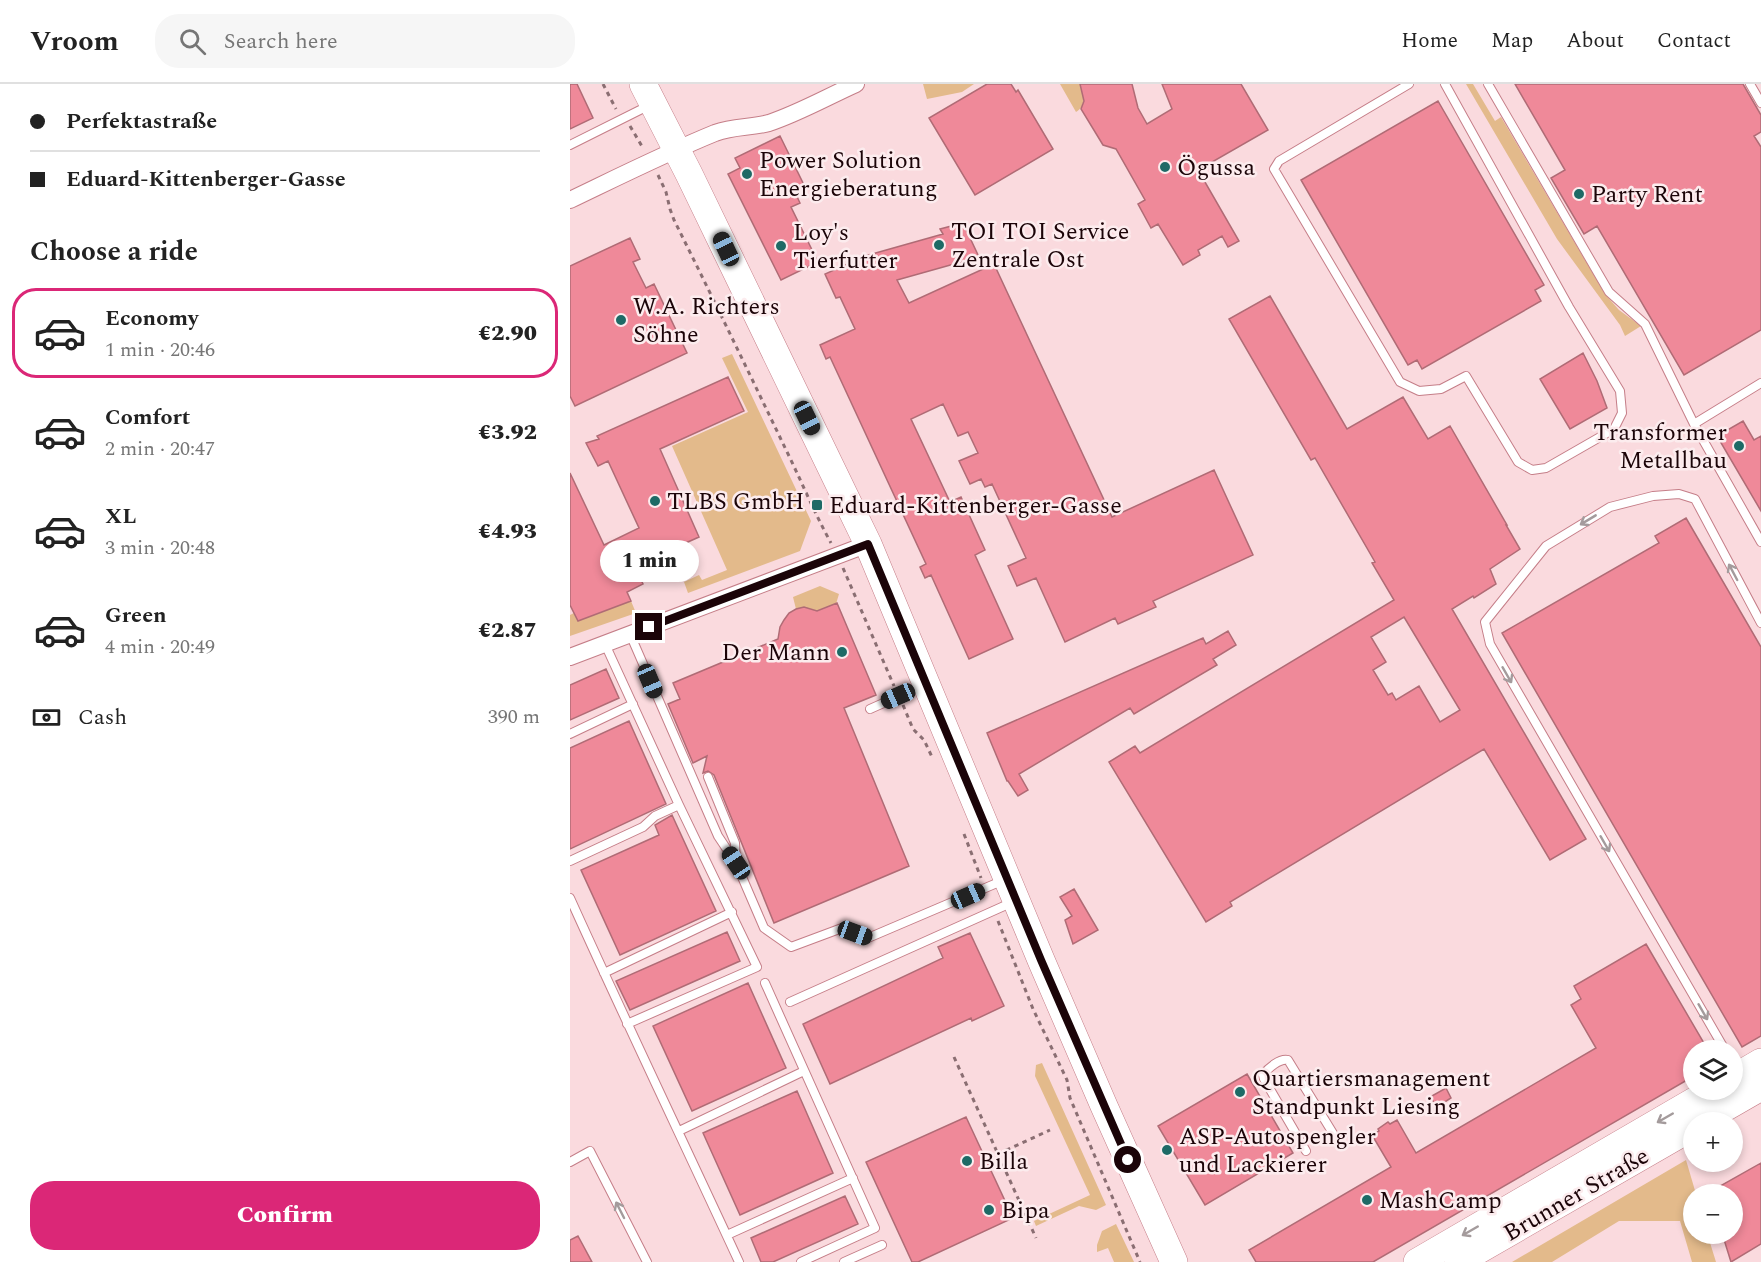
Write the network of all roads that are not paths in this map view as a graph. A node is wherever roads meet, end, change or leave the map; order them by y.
1 (1409, 84) edge
2 (1445, 84) edge
3 (1488, 84) edge
4 (1750, 84) edge
5 (847, 86) edge
6 (648, 94) edge
7 (1761, 103) edge
8 (570, 145) edge
9 (677, 149) junction
10 (570, 200) edge
11 (1761, 383) edge
12 (1694, 424) junction
13 (1761, 542) edge
14 (868, 544) junction
15 (1761, 623) edge
16 (630, 634) junction
17 (605, 644) junction
18 (570, 657) edge
19 (927, 684) junction
20 (633, 704) junction
21 (870, 709) dead end
22 (570, 734) edge
23 (708, 777) dead end
24 (680, 805) junction
25 (570, 861) edge
26 (736, 863) junction
27 (1001, 894) junction
28 (570, 898) edge
29 (732, 912) junction
30 (604, 973) junction
31 (765, 983) dead end
32 (790, 1002) dead end
33 (627, 1024) junction
34 (1719, 1040) edge
35 (804, 1071) junction
36 (1748, 1077) edge
37 (1698, 1100) edge
38 (1711, 1112) edge
39 (679, 1131) junction
40 (1683, 1132) edge
41 (1334, 1135) dead end
42 (1306, 1151) dead end
43 (570, 1162) edge
44 (853, 1178) junction
45 (727, 1235) junction
46 (882, 1245) dead end
47 (1453, 1256) edge
48 (647, 1262) edge
49 (739, 1262) edge
50 (801, 1262) edge
51 (844, 1262) edge
52 (1174, 1262) edge
53 (1417, 1262) edge

1 - 2 lane
3 - 12 lane
4 - 7 lane
5 - 9 street
6 - 8 lane
6 - 9 main road
9 - 10 street
9 - 14 main road
11 - 12 lane
12 - 13 lane
14 - 16 street
14 - 19 main road
15 -> 34 lane
16 - 17 street
16 - 26 lane
17 - 18 street
17 - 20 lane
19 - 21 lane
19 - 27 main road
20 - 22 lane
20 - 24 lane
23 - 26 lane
24 - 25 lane
24 - 29 lane
26 - 27 lane
27 - 32 lane
27 - 52 main road
28 - 30 lane
29 - 30 lane
29 - 33 lane
30 - 33 lane
31 - 35 lane
33 - 39 lane
35 - 39 lane
35 - 44 lane
36 - 38 main road
37 -> 47 main road, Brunner Straße
39 - 45 lane
40 - 47 main road, Brunner Straße
41 - 42 lane
48 -> 43 lane
44 - 45 lane
44 - 50 lane
45 - 49 lane
46 - 51 lane
47 - 53 main road, Brunner Straße

